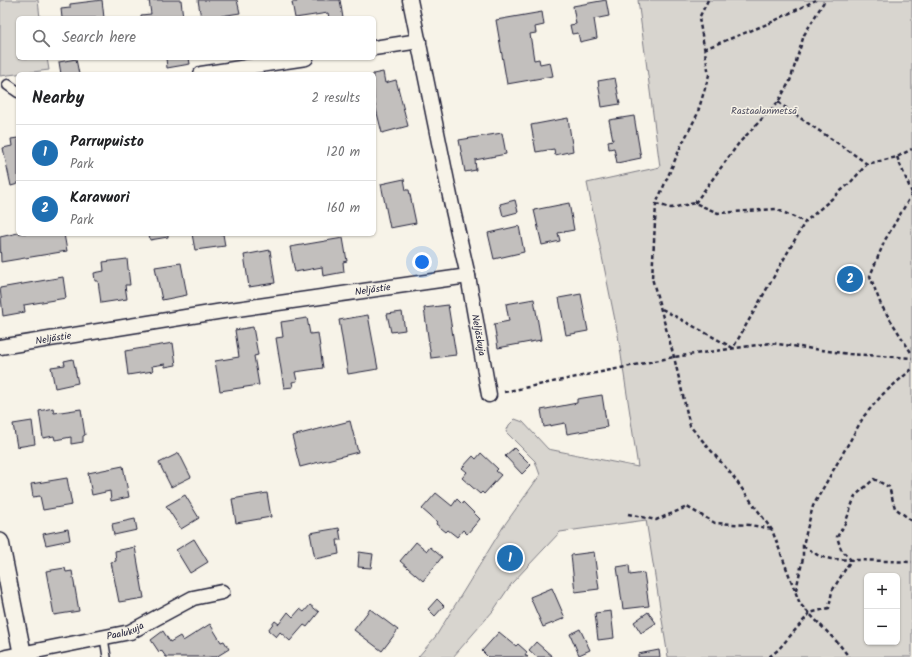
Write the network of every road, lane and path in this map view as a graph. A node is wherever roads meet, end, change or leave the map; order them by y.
1 (410, 0) edge
2 (708, 0) edge
3 (816, 0) edge
4 (825, 0) edge
5 (419, 40) junction
6 (376, 48) edge
7 (704, 49) junction
8 (293, 60) edge
9 (214, 72) edge
10 (778, 102) junction
11 (912, 149) edge
12 (897, 157) junction
13 (867, 164) junction
14 (912, 194) edge
15 (695, 203) junction
16 (656, 204) junction
17 (805, 222) junction
18 (468, 276) junction
19 (661, 309) junction
20 (0, 346) edge
21 (734, 348) junction
22 (912, 354) edge
23 (674, 357) junction
24 (912, 358) edge
25 (912, 368) edge
26 (489, 395) joint
27 (628, 514) dead end
28 (912, 521) edge
29 (772, 530) junction
30 (0, 542) edge
31 (803, 545) junction
32 (851, 560) junction
33 (912, 562) edge
34 (795, 590) junction
35 (222, 592) dead end
36 (810, 613) junction
37 (104, 638) junction
38 (17, 656) edge
39 (107, 657) edge
40 (770, 657) edge
41 (849, 657) edge

1 - 5 street
2 - 7 path
3 - 7 path
4 - 10 path
5 - 6 street
5 - 18 street
7 - 16 path
8 - 9 street
10 - 13 path
10 - 15 path
11 - 12 path
12 - 13 path
12 - 14 path
13 - 17 path
14 - 22 path
15 - 16 path
15 - 17 path
16 - 19 path
17 - 21 path
18 - 20 street, Neljästie
18 - 26 street, Neljäskuja
19 - 21 path
19 - 23 path
21 - 23 path
21 - 24 path
23 - 26 path
23 - 29 path
25 - 31 path
27 - 29 path
28 - 32 path
29 - 34 path
30 - 38 street
31 - 32 path
31 - 34 path
32 - 33 path
32 - 36 path
34 - 36 path
35 - 37 street, Paalukuja
36 - 40 path
36 - 41 path
37 - 38 street, Paalukuja
37 - 39 lane

